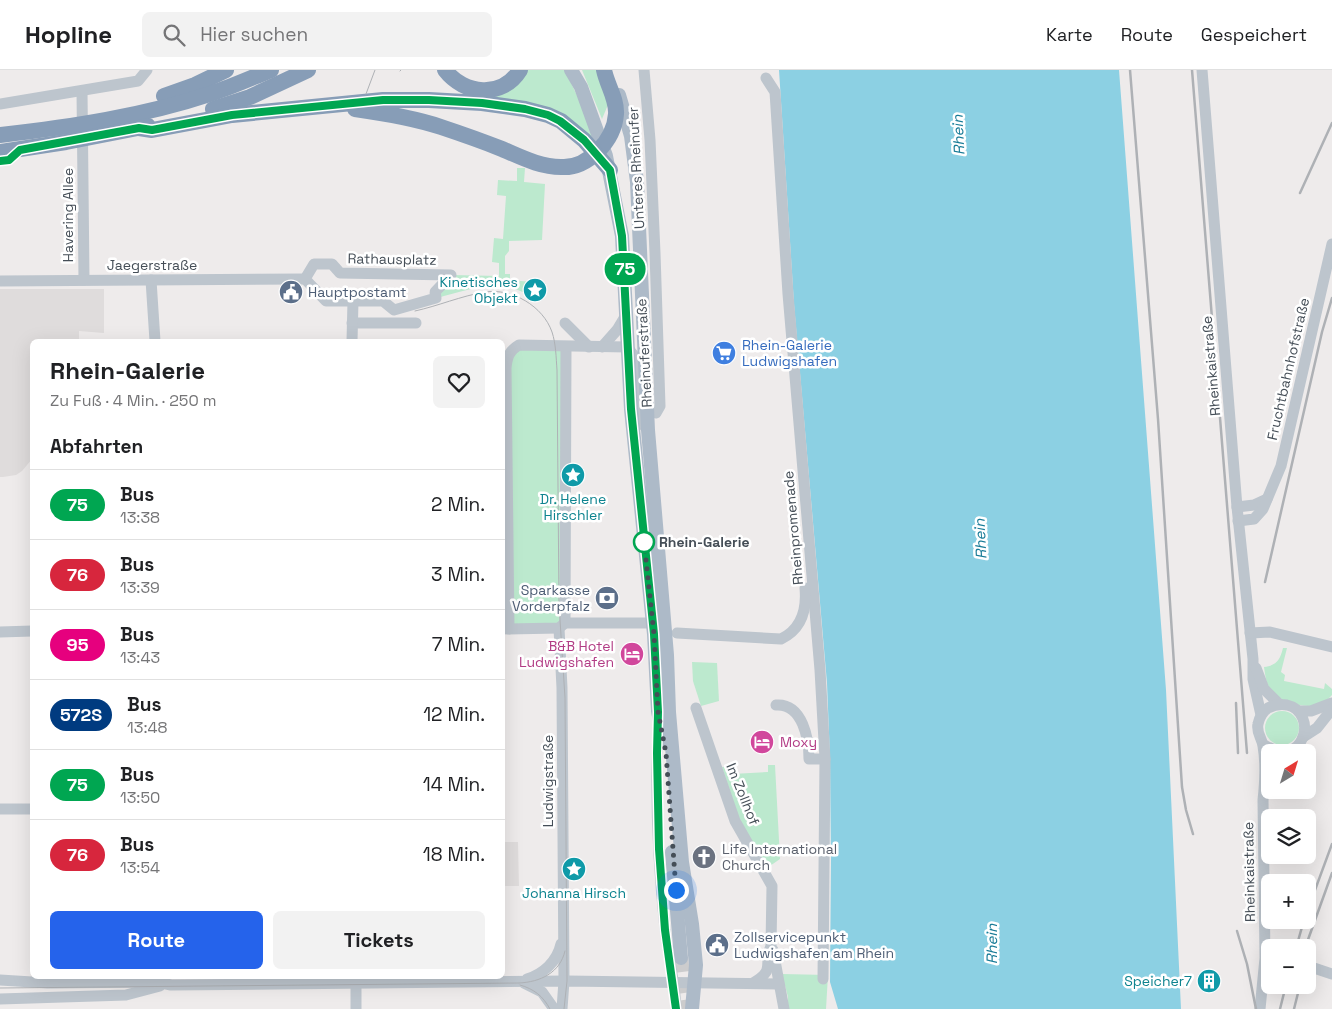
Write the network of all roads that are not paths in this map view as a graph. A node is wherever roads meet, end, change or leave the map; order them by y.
1 (147, 70) edge
2 (226, 70) edge
3 (271, 70) edge
4 (308, 70) edge
5 (445, 70) edge
6 (571, 70) edge
7 (604, 70) edge
8 (611, 70) edge
9 (644, 70) edge
10 (1202, 70) edge
11 (518, 73) edge
12 (766, 78) dead end
13 (82, 90) junction
14 (0, 104) edge
15 (331, 105) junction
16 (108, 118) junction
17 (139, 128) junction
18 (0, 135) edge
19 (20, 150) junction
20 (0, 152) edge
21 (0, 161) edge
22 (610, 170) junction
23 (1332, 244) edge
24 (304, 279) junction
25 (0, 280) edge
26 (84, 280) junction
27 (152, 280) junction
28 (1327, 291) edge
29 (353, 301) junction
30 (405, 307) junction
31 (626, 315) junction
32 (565, 322) dead end
33 (352, 323) junction
34 (155, 339) edge
35 (352, 339) edge
36 (566, 347) junction
37 (589, 347) junction
38 (602, 347) junction
39 (627, 347) junction
40 (656, 413) dead end
41 (648, 430) junction
42 (1267, 499) junction
43 (1237, 507) junction
44 (1238, 521) junction
45 (812, 572) junction
46 (659, 623) junction
47 (562, 625) junction
48 (506, 629) edge
49 (0, 632) edge
50 (30, 632) edge
51 (678, 633) dead end
52 (1250, 633) junction
53 (1332, 647) edge
54 (1253, 659) junction
55 (1332, 703) edge
56 (776, 704) dead end
57 (1279, 704) junction
58 (696, 708) dead end
59 (1332, 708) edge
60 (664, 712) junction
61 (1298, 712) junction
62 (1261, 715) junction
63 (1304, 737) junction
64 (1263, 744) edge
65 (1299, 744) edge
66 (825, 759) junction
67 (1263, 799) edge
68 (0, 809) edge
69 (30, 809) edge
70 (564, 933) junction
71 (1266, 939) edge
72 (771, 946) junction
73 (681, 958) tunnel mouth
74 (1316, 969) edge
75 (1332, 974) edge
76 (356, 979) edge
77 (823, 979) dead end
78 (0, 980) edge
79 (520, 981) junction
80 (564, 981) junction
81 (673, 982) junction
82 (694, 982) junction
83 (753, 983) junction
84 (166, 984) junction
85 (779, 984) junction
86 (1262, 994) edge
87 (0, 999) edge
88 (356, 1009) edge
89 (554, 1009) edge
90 (562, 1009) edge
91 (676, 1009) edge
92 (692, 1009) edge
93 (784, 1009) edge
94 (1260, 1009) edge

1 - 13 street
2 - 16 highway
3 - 16 highway
4 - 17 highway
5 - 11 highway
6 - 22 main road, Rheinuferstraße
7 - 15 highway
8 - 41 main road, Rheinuferstraße
9 - 40 street, Unteres Rheinufer
10 - 43 street, Rheinkaistraße
12 - 45 street, Rheinpromenade
13 - 14 street
13 - 26 street, Havering Allee
15 - 17 highway
15 - 22 highway
16 - 18 highway
17 - 19 highway
19 - 20 highway
19 - 21 highway
22 - 31 main road, Rheinuferstraße
23 - 28 street, Fruchtbahnhofstraße
24 - 27 street, Jaegerstraße
24 - 29 street
24 - 30 street, Rathausplatz
25 - 26 street, Jaegerstraße
26 - 27 street, Jaegerstraße
27 - 34 street
28 - 42 street, Fruchtbahnhofstraße
29 - 30 street
29 - 33 street
30 - 33 street
31 - 38 street
31 - 39 main road, Rheinuferstraße
32 - 37 street
33 - 35 street
36 - 37 street
36 - 47 street, Ludwigstraße
36 - 48 street
37 - 38 street
38 - 39 street
39 - 41 street, Rheinuferstraße
39 - 46 main road, Rheinuferstraße
41 - 46 main road, Rheinuferstraße
42 - 43 street
42 - 44 street, Fruchtbahnhofstraße
43 - 44 street, Rheinkaistraße
44 - 52 street, Rheinkaistraße
45 - 51 street
45 - 66 street, Rheinpromenade
46 - 47 street
46 - 60 main road
47 - 48 street
47 - 70 street, Ludwigstraße
49 - 50 street
52 - 53 street
52 - 54 street, Rheinkaistraße
54 - 57 street, Rheinkaistraße
54 - 62 street, Rheinkaistraße
55 - 61 street
56 - 66 street
57 - 61 street
57 - 62 street
58 - 72 street, Im Zollhof
59 - 63 street
60 - 73 main road
60 - 81 street
60 - 82 main road
61 - 63 street
62 - 64 street
63 - 65 street
66 - 77 street, Rheinpromenade
67 - 71 street, Rheinkaistraße
68 - 69 street
70 - 79 street, Ludwigstraße
70 - 80 street, Ludwigstraße
72 - 83 street, Im Zollhof
72 - 85 street, Im Zollhof
74 - 75 street
76 - 79 street
76 - 84 street
76 - 88 street
78 - 84 street
79 - 80 street
79 - 89 street
80 - 81 street
80 - 90 street, Ludwigstraße
81 - 82 street
81 - 91 street
82 - 83 street
82 - 92 main road
83 - 85 street
84 - 87 street
85 - 93 street
86 - 94 street, Rheinkaistraße

